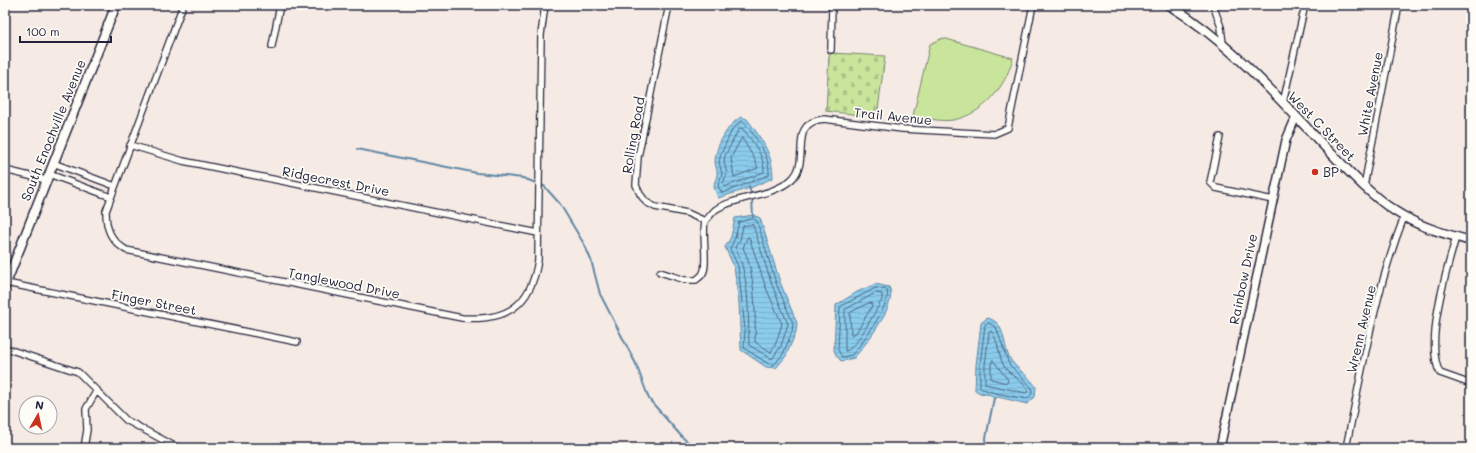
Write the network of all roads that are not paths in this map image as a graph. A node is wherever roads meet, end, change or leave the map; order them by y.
1 (116, 5) edge
2 (183, 5) edge
3 (280, 5) edge
4 (545, 5) edge
5 (669, 5) edge
6 (832, 5) edge
7 (1033, 5) edge
8 (1169, 5) edge
9 (1213, 5) edge
10 (1305, 5) edge
11 (1399, 5) edge
12 (1223, 44) junction
13 (272, 46) dead end
14 (831, 50) dead end
15 (1283, 103) junction
16 (1296, 117) junction
17 (1220, 137) dead end
18 (130, 145) junction
19 (53, 163) junction
20 (5, 170) edge
21 (48, 177) junction
22 (115, 186) junction
23 (1364, 186) junction
24 (111, 197) junction
25 (1272, 200) junction
26 (1404, 217) junction
27 (705, 221) junction
28 (538, 233) junction
29 (1456, 237) junction
30 (1471, 241) edge
31 (660, 272) dead end
32 (6, 285) edge
33 (297, 342) dead end
34 (5, 348) edge
35 (1471, 384) edge
36 (97, 390) junction
37 (84, 448) edge
38 (178, 448) edge
39 (1220, 448) edge
40 (1346, 448) edge

1 - 19 main road, South Enochville Avenue
2 - 18 street, Tanglewood Drive
3 - 13 street
4 - 28 street, Tanglewood Drive
5 - 27 street, Rolling Road
6 - 14 street
7 - 27 street, Trail Avenue
8 - 12 main road, West C Street
9 - 12 street
10 - 15 street
11 - 23 street, White Avenue
12 - 15 main road, West C Street
15 - 16 main road, West C Street
16 - 23 main road, West C Street
16 - 25 street, Rainbow Drive
17 - 25 street
18 - 22 street, Tanglewood Drive
18 - 28 street, Ridgecrest Drive
19 - 21 main road, South Enochville Avenue
19 - 22 street
20 - 21 street
21 - 24 street
21 - 32 main road, South Enochville Avenue
22 - 24 street, Tanglewood Drive
23 - 26 main road, West C Street
24 - 28 street, Tanglewood Drive
25 - 39 street, Rainbow Drive
26 - 29 main road, West C Street
26 - 40 street, Wrenn Avenue
27 - 31 street
29 - 30 main road, West C Street
29 - 35 street
32 - 33 street, Finger Street
34 - 36 street
36 - 37 street
36 - 38 street

